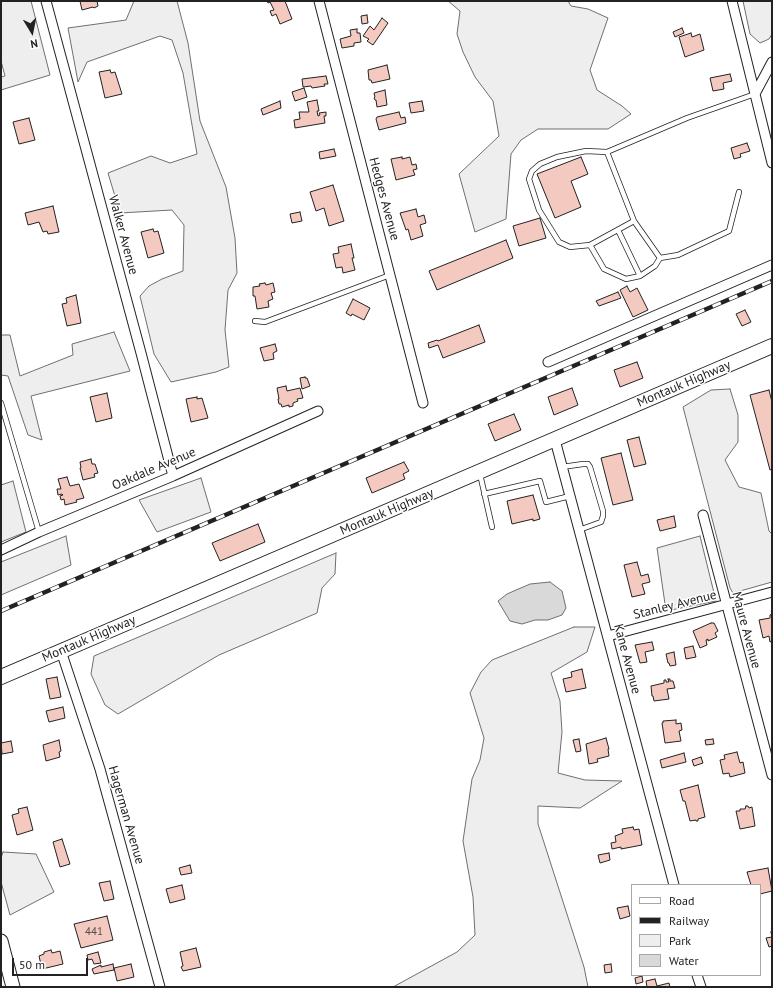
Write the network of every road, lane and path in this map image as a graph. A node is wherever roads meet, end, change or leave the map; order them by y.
1 (46, 1) edge
2 (319, 1) edge
3 (732, 1) edge
4 (772, 62) edge
5 (755, 94) junction
6 (607, 152) junction
7 (771, 152) edge
8 (772, 163) edge
9 (739, 192) dead end
10 (634, 221) junction
11 (618, 230) junction
12 (590, 245) junction
13 (660, 258) junction
14 (772, 265) edge
15 (390, 275) junction
16 (640, 276) junction
17 (255, 321) dead end
18 (772, 346) edge
19 (548, 362) dead end
20 (1, 403) edge
21 (423, 403) dead end
22 (318, 411) dead end
23 (555, 440) junction
24 (562, 467) junction
25 (479, 472) junction
26 (173, 476) junction
27 (484, 494) junction
28 (570, 496) junction
29 (703, 515) dead end
30 (492, 527) dead end
31 (579, 530) junction
32 (39, 532) junction
33 (1, 550) edge
34 (772, 592) edge
35 (726, 605) junction
36 (608, 636) junction
37 (61, 651) junction
38 (1, 677) edge
39 (772, 775) edge
40 (674, 884) edge
41 (1, 941) edge
42 (697, 976) edge
43 (13, 987) edge
44 (160, 987) edge
45 (701, 987) edge

1 - 26 street, Walker Avenue
2 - 15 street, Hedges Avenue
3 - 5 street
4 - 5 street
5 - 6 lane
5 - 7 street
6 - 10 lane
6 - 12 lane
7 - 8 street
9 - 13 lane
10 - 11 lane
10 - 13 lane
11 - 12 lane
11 - 16 lane
12 - 16 lane
13 - 16 lane
14 - 19 street
15 - 17 lane
15 - 21 street, Hedges Avenue
18 - 23 main road, Montauk Highway
20 - 32 lane
22 - 26 street, Oakdale Avenue
23 - 24 street, Kane Avenue
23 - 25 main road, Montauk Highway
24 - 28 street, Kane Avenue
24 - 31 lane
25 - 27 lane
25 - 37 main road, Montauk Highway
26 - 32 street, Oakdale Avenue
27 - 28 lane
27 - 30 lane
28 - 31 street, Kane Avenue
29 - 35 street, Maure Avenue
31 - 36 street, Kane Avenue
32 - 33 street, Oakdale Avenue
34 - 35 street, Stanley Avenue
35 - 36 street, Stanley Avenue
35 - 39 street, Maure Avenue
36 - 40 street, Kane Avenue
37 - 38 main road, Montauk Highway
37 - 44 street, Hagerman Avenue
41 - 43 street
42 - 45 street

